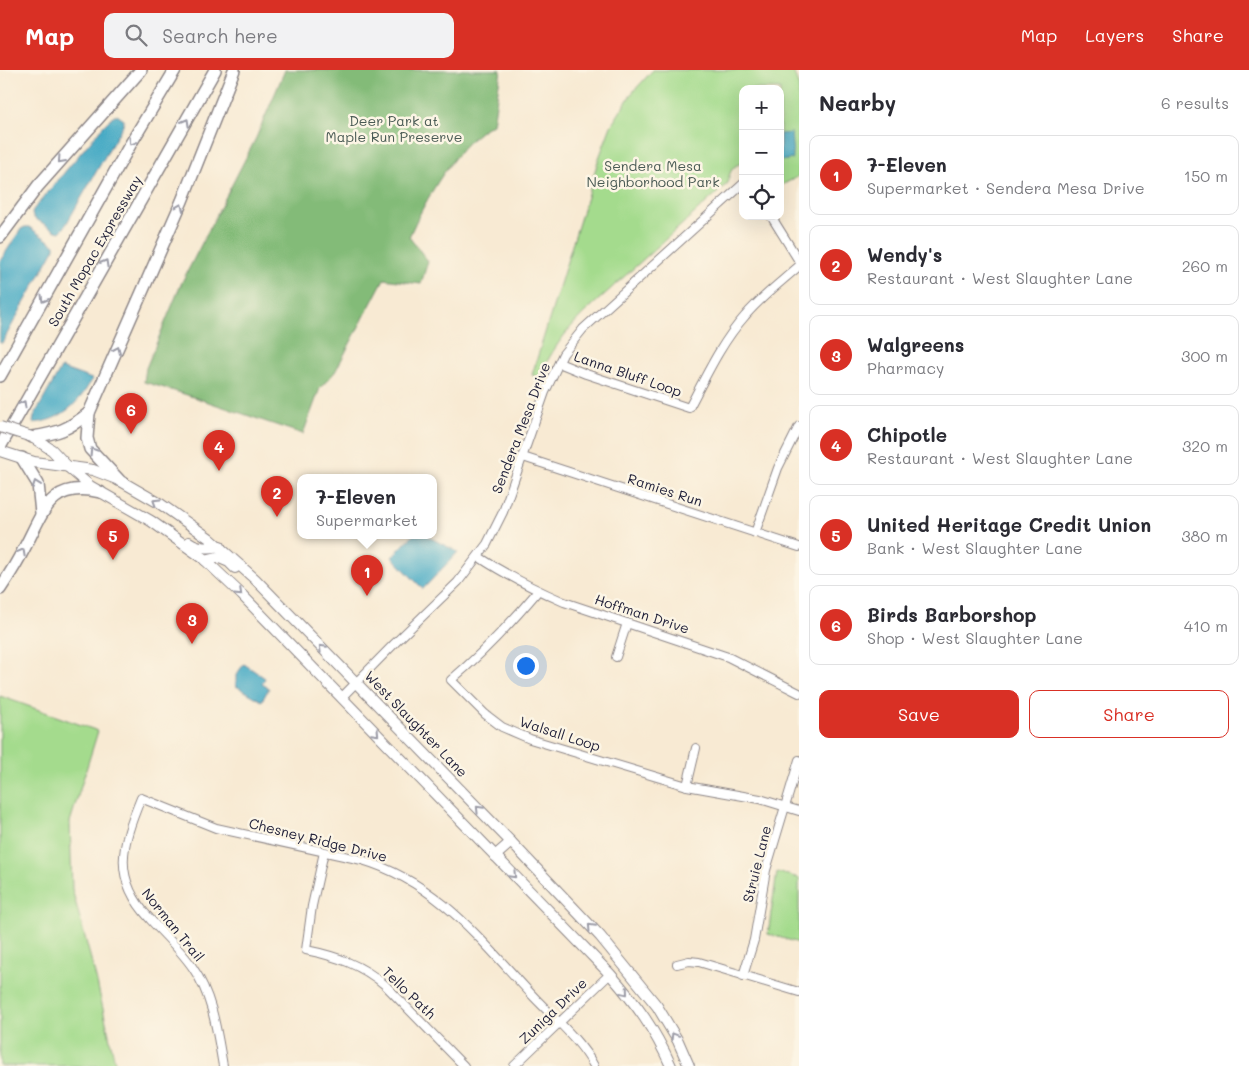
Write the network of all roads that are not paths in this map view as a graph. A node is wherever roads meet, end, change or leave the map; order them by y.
1 (142, 70) edge
2 (175, 70) edge
3 (215, 70) edge
4 (234, 70) edge
5 (739, 188) edge
6 (774, 220) edge
7 (0, 237) edge
8 (799, 260) edge
9 (799, 266) edge
10 (559, 363) junction
11 (0, 376) edge
12 (89, 413) junction
13 (799, 426) edge
14 (0, 427) edge
15 (32, 437) junction
16 (0, 447) edge
17 (0, 451) edge
18 (523, 457) junction
19 (22, 458) junction
20 (68, 467) junction
21 (119, 480) junction
22 (100, 492) junction
23 (130, 509) junction
24 (41, 514) junction
25 (755, 533) junction
26 (220, 546) junction
27 (799, 547) edge
28 (479, 557) junction
29 (205, 560) junction
30 (0, 589) edge
31 (538, 591) junction
32 (281, 606) junction
33 (627, 623) junction
34 (616, 657) dead end
35 (356, 683) junction
36 (799, 693) edge
37 (342, 697) junction
38 (696, 748) dead end
39 (799, 760) edge
40 (687, 786) junction
41 (141, 798) joint
42 (785, 806) junction
43 (799, 811) edge
44 (511, 842) junction
45 (324, 852) junction
46 (495, 856) junction
47 (677, 964) dead end
48 (610, 974) junction
49 (743, 976) junction
50 (799, 992) edge
51 (559, 1023) junction
52 (223, 1066) edge
53 (464, 1066) edge
54 (514, 1066) edge
55 (594, 1066) edge
56 (671, 1066) edge
57 (689, 1066) edge

1 -> 7 highway
2 -> 11 highway, South Mopac Expressway
16 -> 3 highway, South Mopac Expressway
12 -> 4 highway
5 - 10 street, Sendera Mesa Drive
6 - 8 street
9 - 10 street, Lanna Bluff Loop
10 - 18 street, Sendera Mesa Drive
12 - 15 highway
21 -> 12 highway
13 - 25 street
14 - 15 main road, bridge
15 - 20 main road
17 - 19 main road, West Slaughter Lane
18 - 25 street, Ramies Run
18 - 28 street, Sendera Mesa Drive
19 - 20 main road, West Slaughter Lane
24 -> 19 highway
20 - 21 main road, West Slaughter Lane
20 - 22 main road
26 -> 21 main road, West Slaughter Lane
22 - 23 main road
22 - 24 highway
23 - 26 main road
23 - 29 main road
30 -> 24 highway
25 - 27 street, Ramies Run
26 - 32 main road, West Slaughter Lane
28 - 31 street, Hoffman Drive
28 - 35 street, Sendera Mesa Drive
29 - 32 main road
29 -> 37 main road
31 - 33 street, Hoffman Drive
31 - 40 street, Walsall Loop
35 -> 32 main road, West Slaughter Lane
33 - 34 street
33 - 36 street, Hoffman Drive
35 - 37 street, Sendera Mesa Drive
44 -> 35 main road, West Slaughter Lane
37 -> 46 main road
38 - 40 street
39 - 42 street, Struie Lane
40 - 42 street, Walsall Loop
41 - 45 street, Chesney Ridge Drive
41 - 52 street, Norman Trail
42 - 43 street, Walsall Loop
42 - 49 street, Struie Lane
44 - 46 main road
57 -> 44 main road, West Slaughter Lane
45 - 51 street, Chesney Ridge Drive
45 - 53 street, Tello Path
46 -> 48 main road
47 - 49 street
48 - 51 street, Zuniga Drive
48 -> 56 main road
49 - 50 street
51 - 54 street, Zuniga Drive
51 - 55 street, Chesney Ridge Drive

